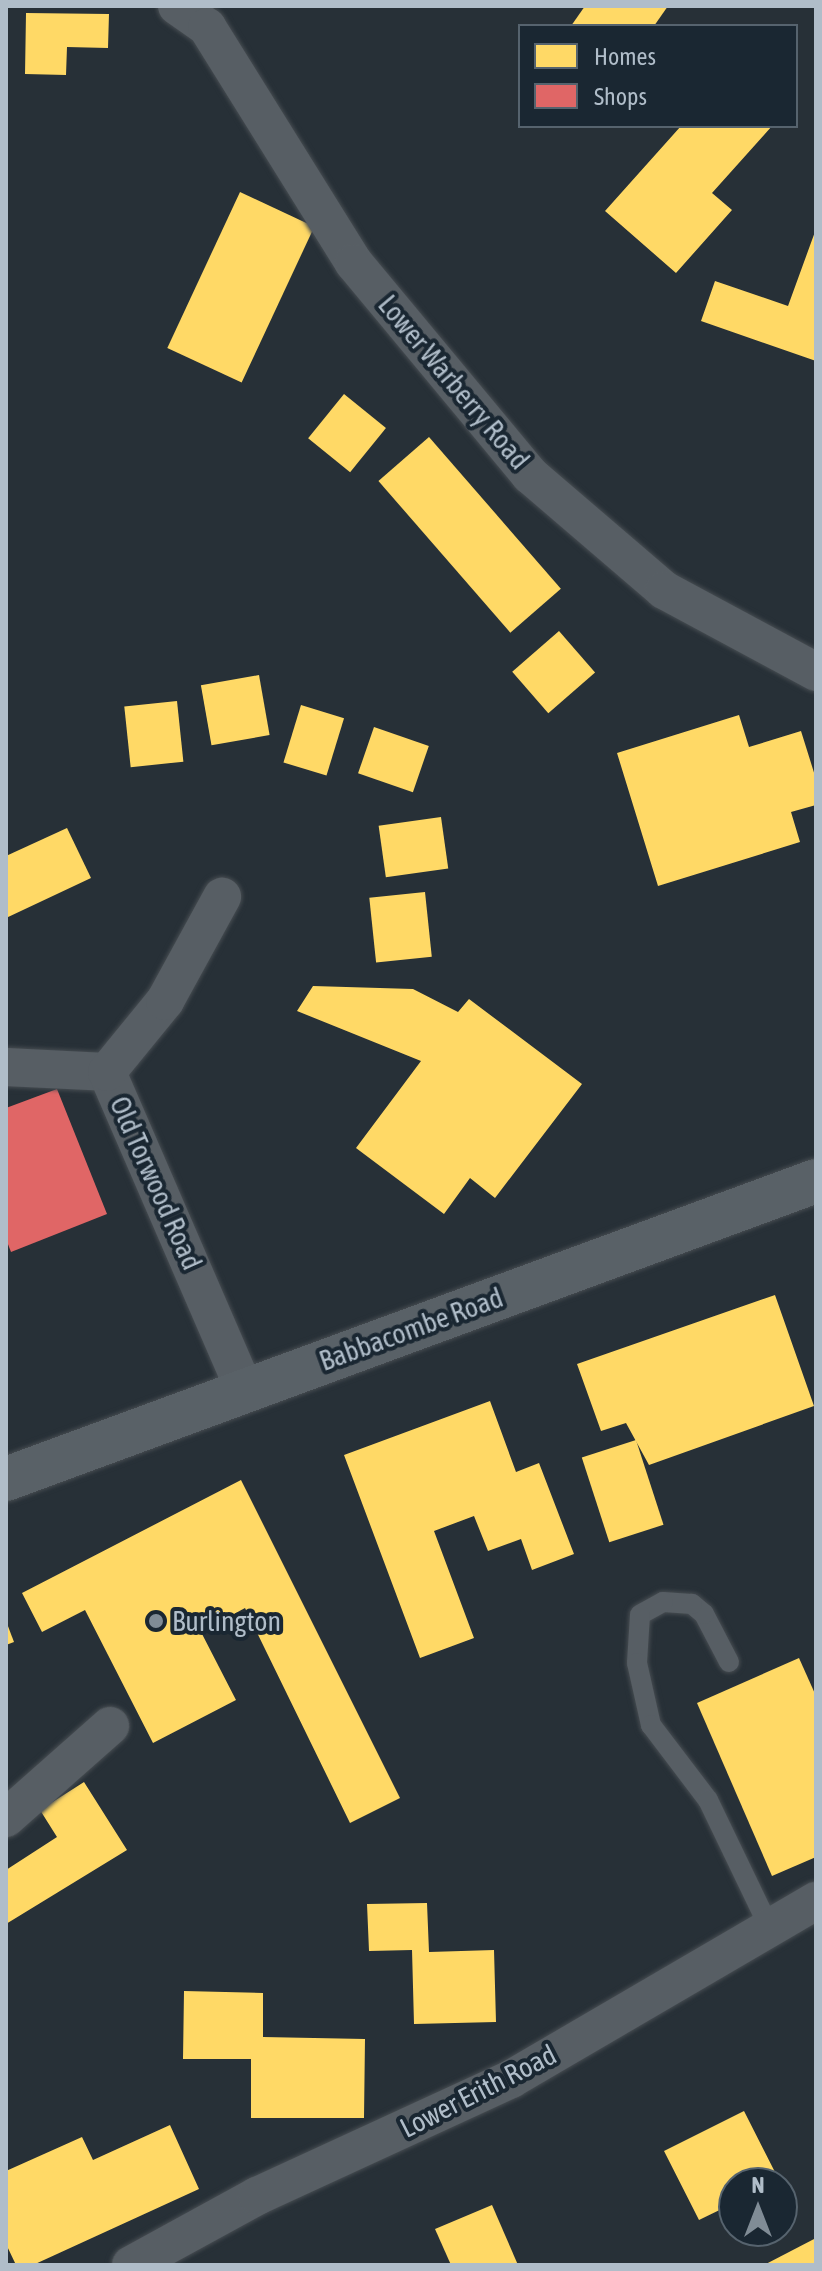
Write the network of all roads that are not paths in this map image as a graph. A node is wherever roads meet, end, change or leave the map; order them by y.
1 (177, 6) edge
2 (816, 672) edge
3 (222, 897) dead end
4 (6, 1067) edge
5 (107, 1072) junction
6 (816, 1181) edge
7 (244, 1388) junction
8 (6, 1479) edge
9 (729, 1662) dead end
10 (110, 1726) dead end
11 (6, 1818) edge
12 (816, 1901) edge
13 (770, 1929) junction
14 (131, 2265) edge

1 - 2 street, Lower Warberry Road
3 - 5 street
4 - 5 street, Old Torwood Road
5 - 7 street, Old Torwood Road
6 - 7 main road, Babbacombe Road
7 - 8 main road, Babbacombe Road
9 - 13 lane
10 - 11 street
12 - 13 street, Lower Erith Road
13 - 14 street, Lower Erith Road

